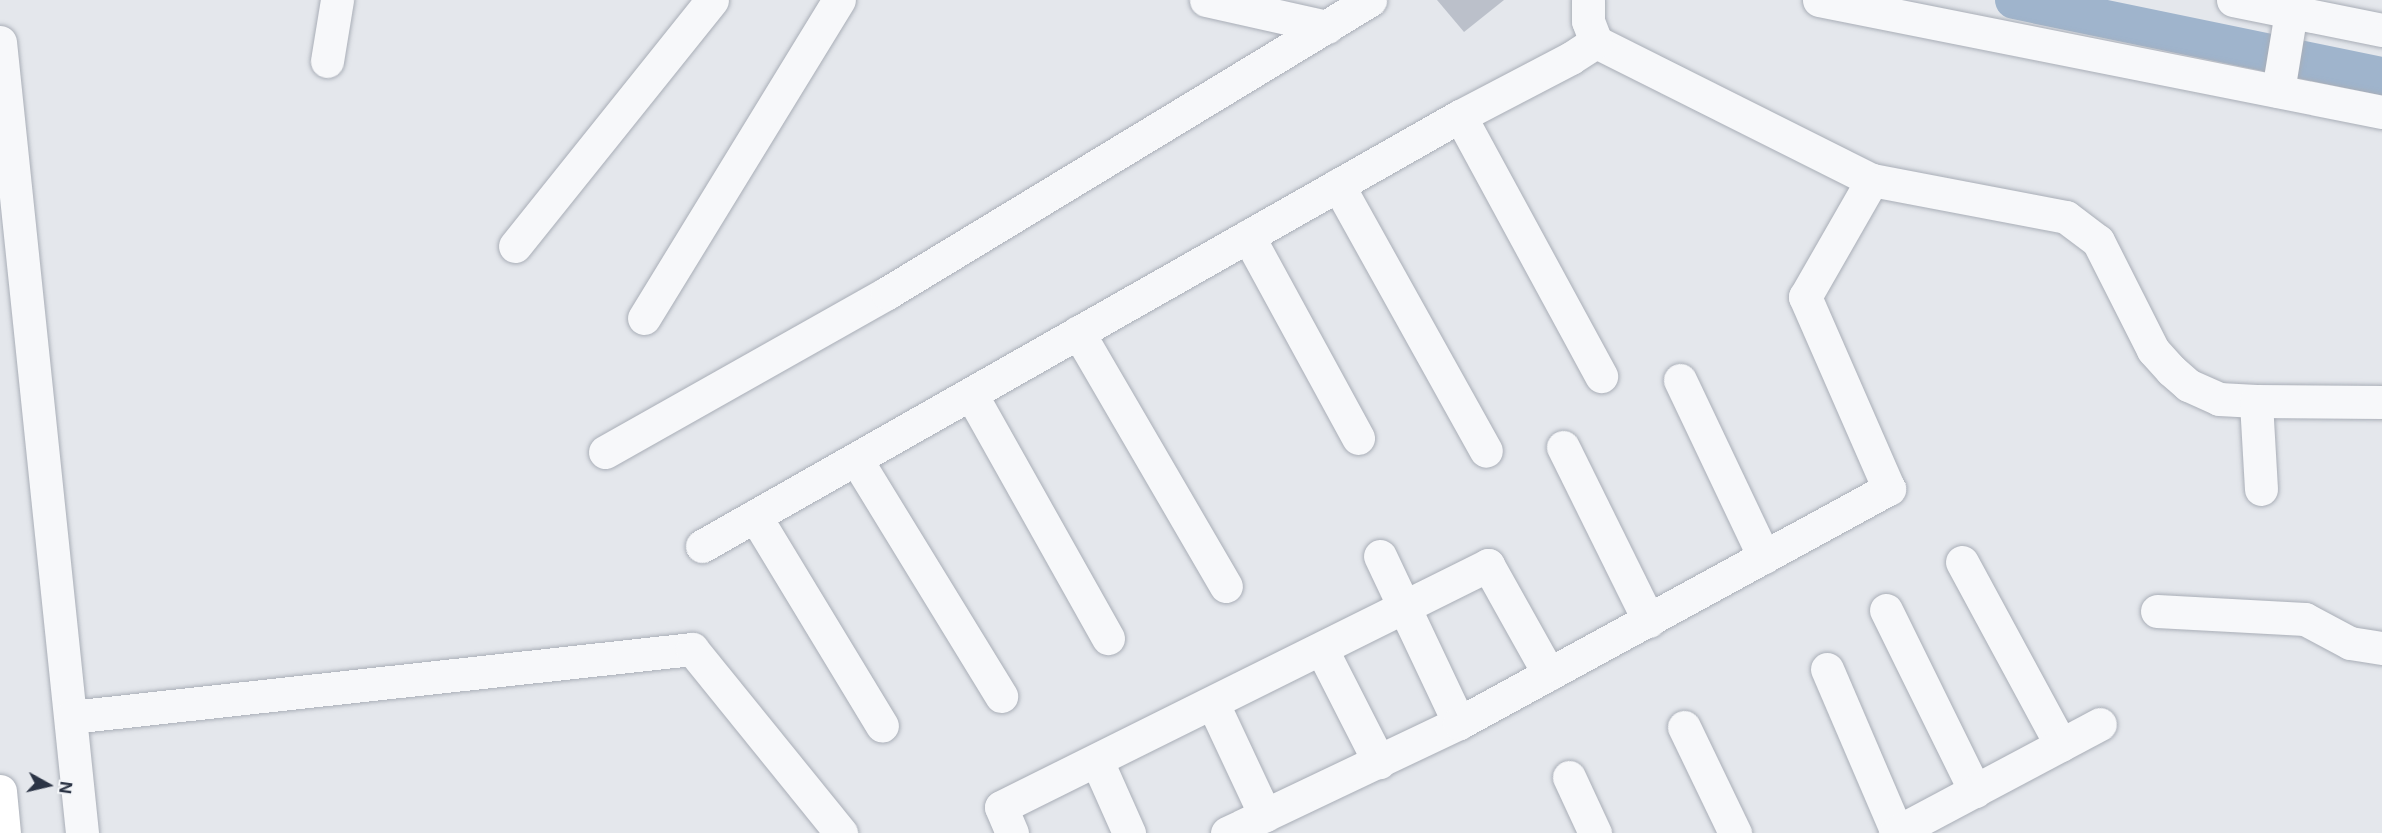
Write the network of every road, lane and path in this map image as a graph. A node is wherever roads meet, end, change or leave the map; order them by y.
1 (337, 0) edge
2 (712, 0) edge
3 (839, 0) edge
4 (1206, 0) edge
5 (1370, 0) edge
6 (1588, 0) edge
7 (1819, 0) edge
8 (2233, 0) edge
9 (2294, 6) edge
10 (1327, 27) junction
11 (2382, 30) edge
12 (0, 42) edge
13 (1596, 42) junction
14 (327, 61) dead end
15 (2278, 91) junction
16 (2382, 112) edge
17 (1460, 116) junction
18 (1872, 180) junction
19 (1338, 185) junction
20 (1248, 237) junction
21 (515, 246) dead end
22 (644, 318) dead end
23 (1078, 332) junction
24 (1601, 376) dead end
25 (1680, 380) dead end
26 (970, 394) junction
27 (2256, 401) junction
28 (2382, 402) edge
29 (1358, 438) dead end
30 (1563, 447) dead end
31 (1486, 451) dead end
32 (605, 452) dead end
33 (856, 459) junction
34 (2261, 489) dead end
35 (755, 516) junction
36 (702, 546) dead end
37 (1380, 556) dead end
38 (1764, 557) junction
39 (1962, 562) dead end
40 (1226, 586) dead end
41 (1406, 607) junction
42 (1886, 610) dead end
43 (2157, 611) dead end
44 (1648, 621) junction
45 (1108, 638) dead end
46 (2382, 648) edge
47 (1322, 650) junction
48 (1827, 669) dead end
49 (1549, 674) junction
50 (1000, 696) dead end
51 (1213, 704) junction
52 (71, 717) junction
53 (1460, 723) junction
54 (2100, 724) dead end
55 (882, 726) dead end
56 (1684, 727) dead end
57 (2061, 745) junction
58 (1097, 761) junction
59 (1379, 762) junction
60 (1569, 777) dead end
61 (0, 791) edge
62 (1975, 791) junction
63 (1265, 815) junction
64 (1896, 832) edge
65 (4, 833) edge
66 (82, 833) edge
67 (841, 833) edge
68 (1012, 833) edge
69 (1129, 833) edge
70 (1227, 833) edge
71 (1595, 833) edge
72 (1735, 833) edge

1 - 14 street
2 - 21 street
3 - 22 street
4 - 10 street
5 - 10 street
6 - 13 street
7 - 15 street
8 - 9 street
9 - 11 street
9 - 15 street
10 - 32 street
12 - 52 street
13 - 17 street
13 - 18 street
15 - 16 street
17 - 19 street
17 - 24 street
18 - 27 street
18 - 38 street
19 - 20 street
19 - 31 street
20 - 23 street
20 - 29 street
23 - 26 street
23 - 40 street
25 - 38 street
26 - 33 street
26 - 45 street
27 - 28 street
27 - 34 street
30 - 44 street
33 - 35 street
33 - 50 street
35 - 36 street
35 - 55 street
37 - 41 street
38 - 44 street
39 - 57 street
41 - 47 street
41 - 49 street
41 - 53 street
42 - 62 street
43 - 46 street
44 - 49 street
47 - 51 street
47 - 59 street
48 - 64 street
49 - 53 street
51 - 58 street
51 - 63 street
52 - 66 street
52 - 67 street
53 - 59 street
54 - 57 street
56 - 72 street
57 - 62 street
58 - 68 street
58 - 69 street
59 - 63 street
60 - 71 street
61 - 65 main road
62 - 64 street
63 - 70 street

